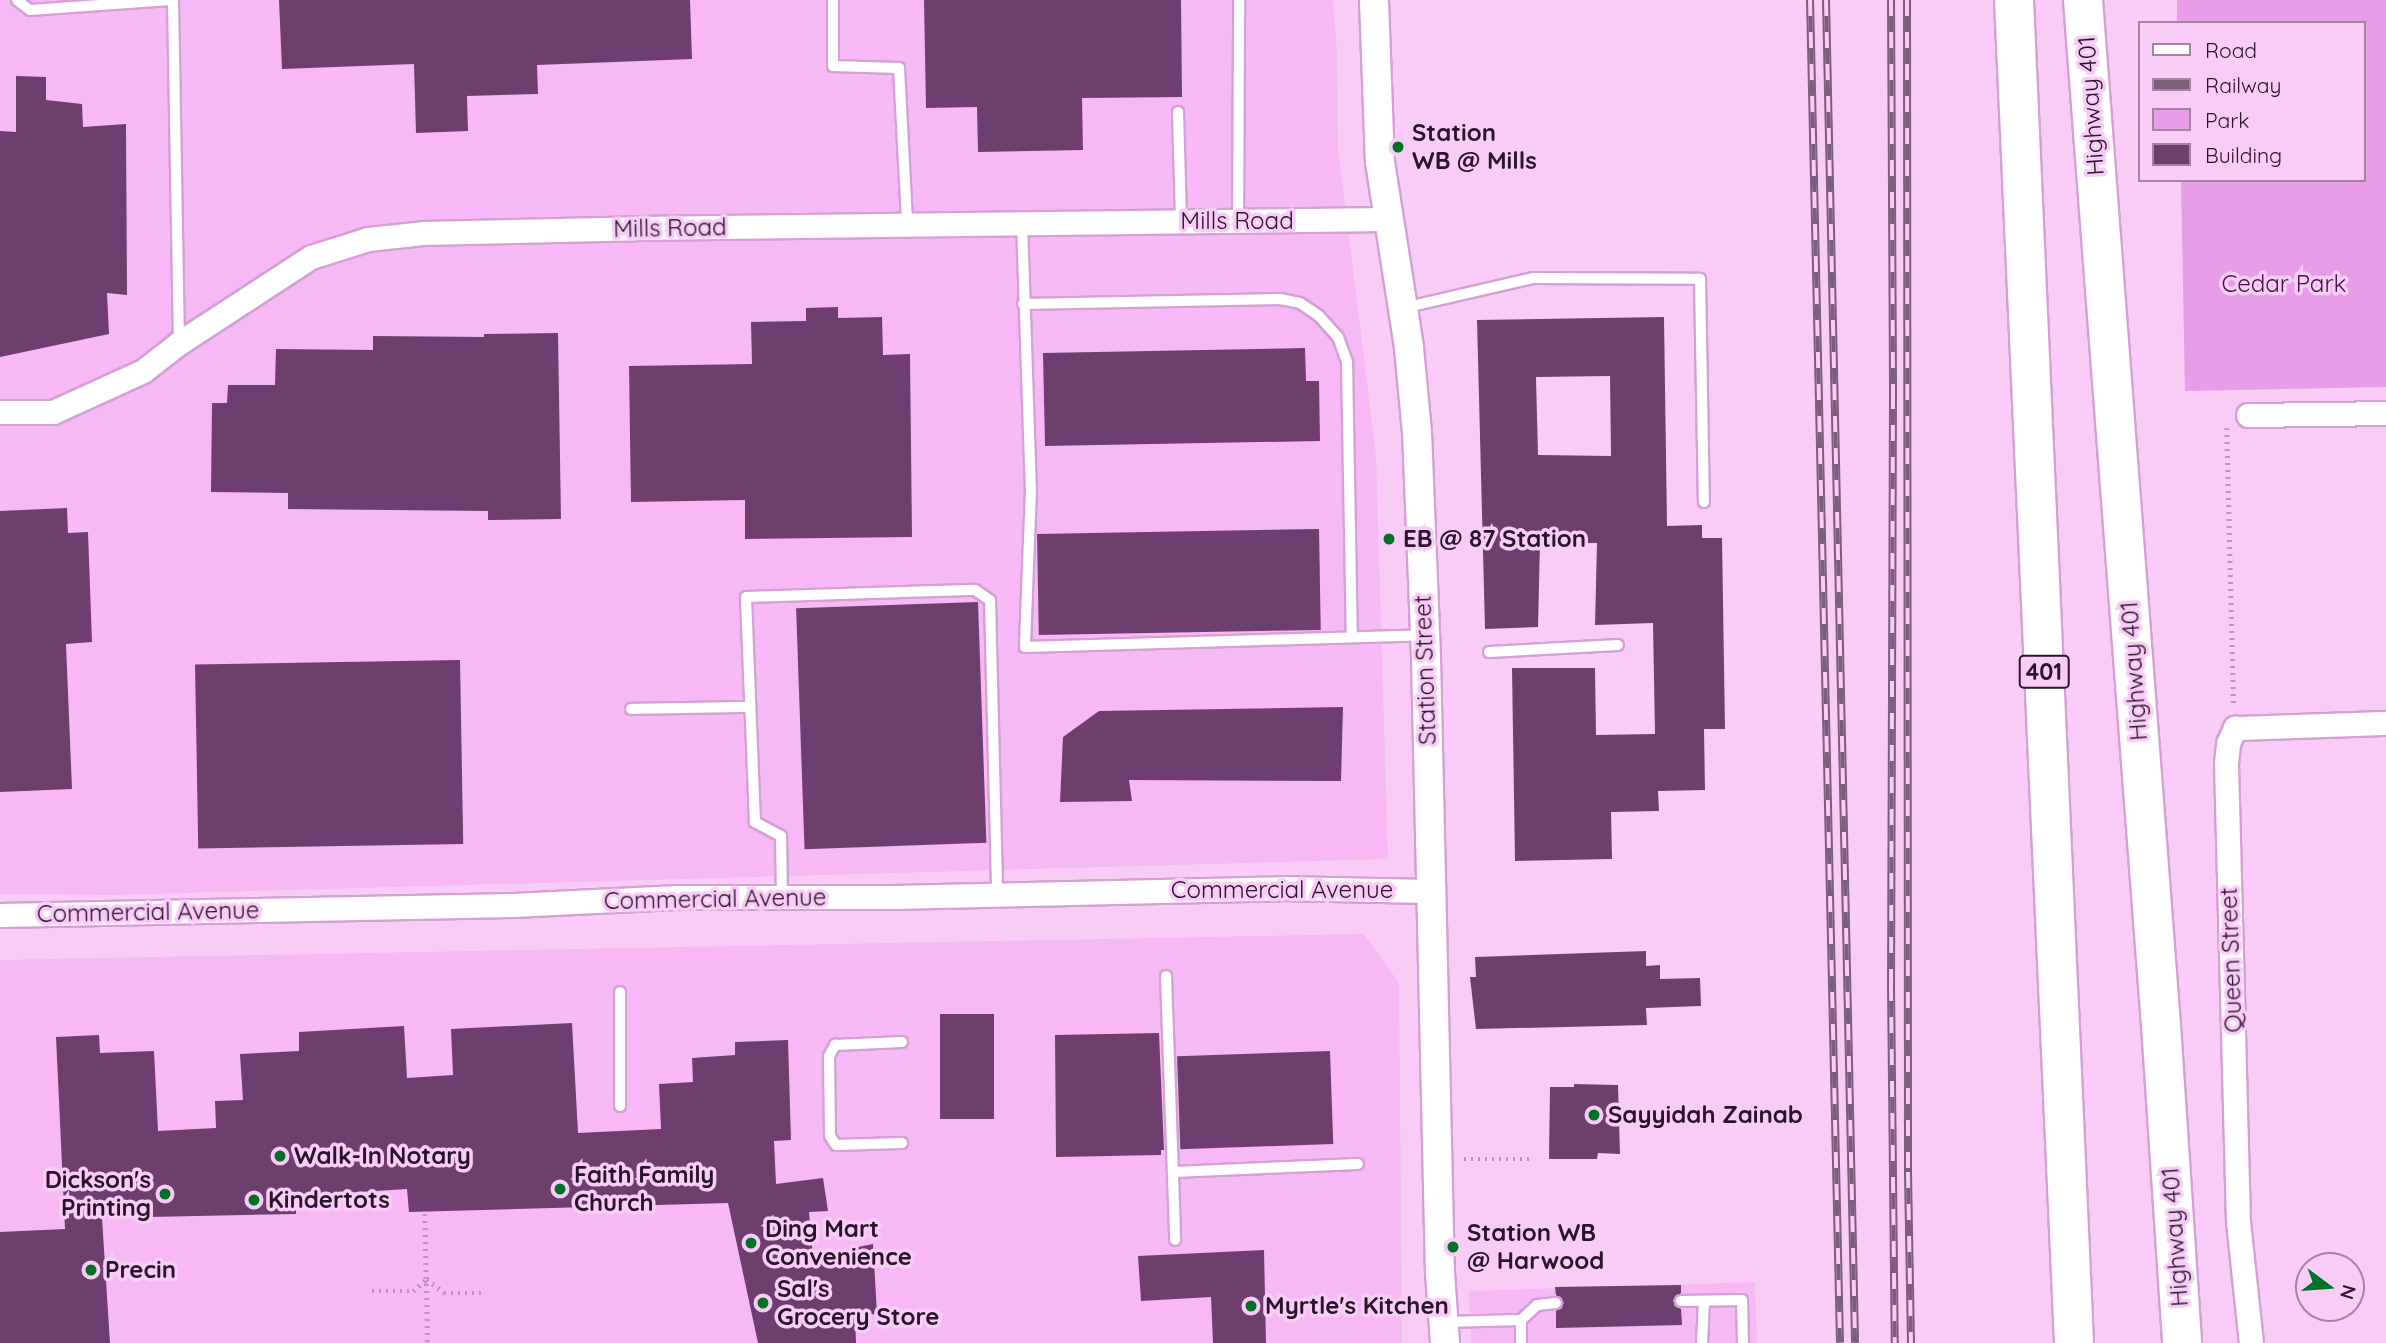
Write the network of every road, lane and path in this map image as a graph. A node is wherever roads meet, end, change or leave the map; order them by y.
1 (17, 0) edge
2 (172, 0) edge
3 (833, 0) edge
4 (1239, 0) edge
5 (1374, 0) edge
6 (2014, 0) edge
7 (2083, 0) edge
8 (1178, 112) dead end
9 (1388, 219) junction
10 (1022, 222) junction
11 (1181, 222) junction
12 (907, 223) junction
13 (1238, 223) junction
14 (1023, 304) junction
15 (1403, 308) junction
16 (179, 342) junction
17 (0, 412) edge
18 (2386, 413) edge
19 (2248, 415) joint
20 (1704, 502) dead end
21 (1425, 635) junction
22 (1352, 637) junction
23 (1618, 645) dead end
24 (1489, 652) dead end
25 (750, 707) junction
26 (631, 709) dead end
27 (2386, 723) edge
28 (2235, 728) junction
29 (1430, 891) junction
30 (997, 894) junction
31 (782, 897) junction
32 (0, 915) edge
33 (1166, 976) dead end
34 (620, 992) dead end
35 (902, 1042) dead end
36 (621, 1106) dead end
37 (902, 1143) dead end
38 (1464, 1159) dead end
39 (1530, 1159) dead end
40 (1358, 1164) dead end
41 (1173, 1172) junction
42 (425, 1214) dead end
43 (1175, 1240) dead end
44 (427, 1279) junction
45 (372, 1291) dead end
46 (483, 1293) dead end
47 (1681, 1301) dead end
48 (1704, 1301) junction
49 (1556, 1303) dead end
50 (1521, 1320) junction
51 (1444, 1332) edge
52 (428, 1343) edge
53 (1521, 1343) edge
54 (1702, 1343) edge
55 (1742, 1343) edge
56 (2074, 1343) edge
57 (2182, 1343) edge
58 (2250, 1343) edge

1 - 2 lane
2 - 16 lane
3 - 12 lane
4 - 13 lane
5 - 9 street, Station Street
6 - 56 highway, 401
7 - 57 highway, Highway 401
8 - 11 lane
9 - 13 street, Mills Road
9 - 15 street, Station Street
10 - 11 street, Mills Road
10 - 12 street, Mills Road
10 - 14 lane
11 - 13 street, Mills Road
12 - 16 street, Mills Road
14 - 22 lane
14 - 22 lane
15 - 20 lane
15 - 21 street, Station Street
16 - 17 street, Mills Road
18 - 19 street
19 - 28 path
21 - 22 lane
21 - 29 street, Station Street
23 - 24 lane
25 - 26 lane
25 - 30 lane
25 - 31 lane
27 - 28 street
28 - 58 street, Queen Street
29 - 30 street, Commercial Avenue
29 - 51 street, Station Street
30 - 31 street, Commercial Avenue
31 - 32 street, Commercial Avenue
33 - 41 lane
34 - 36 lane
35 - 37 lane
38 - 39 path
40 - 41 lane
41 - 43 lane
42 - 44 path
44 - 45 path
44 - 46 path
44 - 52 path
47 - 48 lane
48 - 54 lane
48 - 55 lane
49 - 50 lane
50 - 51 lane
50 - 53 lane

